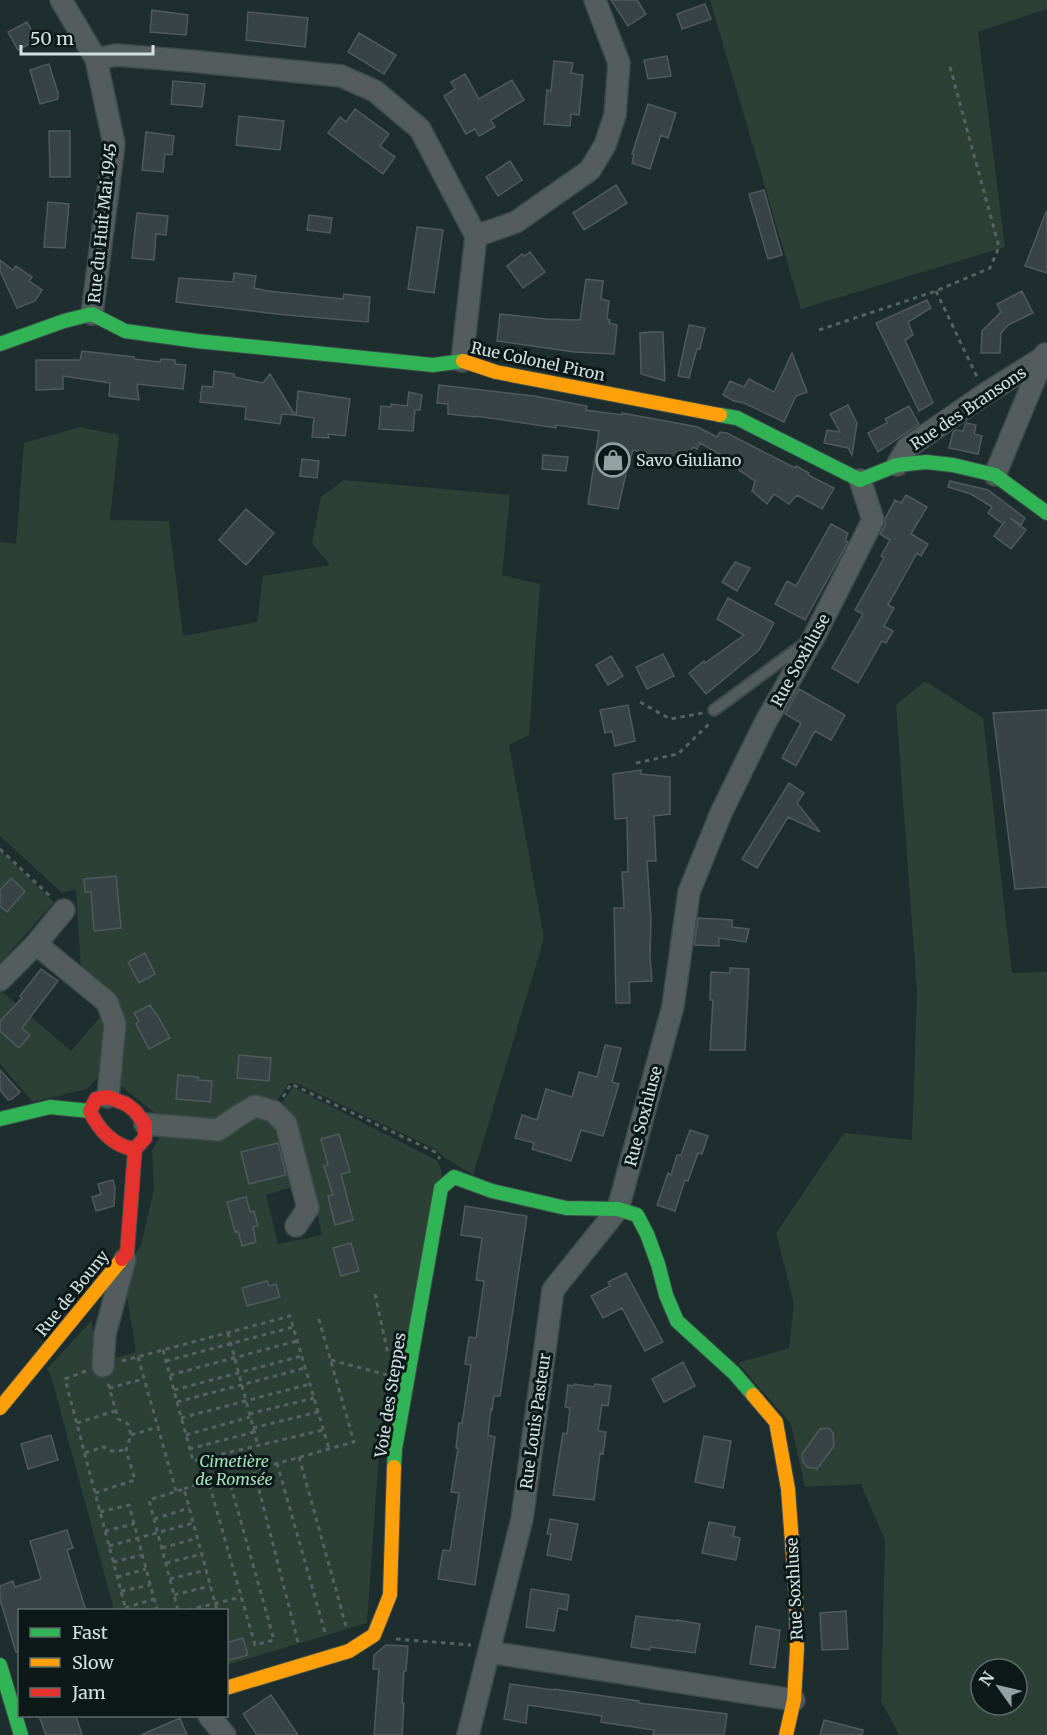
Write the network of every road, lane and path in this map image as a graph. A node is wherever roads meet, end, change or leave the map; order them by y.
1 (61, 0) edge
2 (595, 0) edge
3 (96, 59) junction
4 (950, 67) dead end
5 (476, 236) junction
6 (936, 291) junction
7 (92, 314) junction
8 (819, 330) dead end
9 (0, 344) edge
10 (1046, 353) edge
11 (462, 361) junction
12 (985, 394) junction
13 (897, 465) junction
14 (995, 475) junction
15 (860, 480) junction
16 (1047, 513) edge
17 (814, 637) junction
18 (640, 702) dead end
19 (714, 710) junction
20 (636, 762) dead end
21 (0, 849) edge
22 (46, 891) dead end
23 (64, 910) dead end
24 (36, 944) junction
25 (0, 980) edge
26 (291, 1084) dead end
27 (108, 1097) junction
28 (90, 1111) junction
29 (0, 1119) edge
30 (145, 1124) junction
31 (135, 1149) junction
32 (454, 1177) junction
33 (618, 1209) junction
34 (296, 1226) dead end
35 (127, 1253) junction
36 (375, 1294) dead end
37 (318, 1316) dead end
38 (293, 1327) junction
39 (228, 1333) junction
40 (297, 1341) junction
41 (231, 1344) junction
42 (163, 1350) junction
43 (302, 1356) junction
44 (389, 1356) dead end
45 (138, 1357) junction
46 (235, 1358) junction
47 (330, 1360) junction
48 (166, 1361) junction
49 (103, 1366) junction
50 (305, 1368) junction
51 (239, 1373) junction
52 (170, 1375) junction
53 (144, 1379) junction
54 (408, 1382) junction
55 (310, 1384) junction
56 (242, 1386) junction
57 (109, 1388) junction
58 (174, 1390) junction
59 (314, 1398) junction
60 (177, 1402) junction
61 (246, 1402) junction
62 (0, 1408) edge
63 (115, 1411) junction
64 (318, 1412) junction
65 (250, 1415) junction
66 (181, 1418) junction
67 (77, 1423) junction
68 (158, 1426) junction
69 (254, 1430) junction
70 (323, 1430) junction
71 (131, 1435) junction
72 (186, 1435) junction
73 (258, 1446) junction
74 (189, 1449) junction
75 (329, 1449) junction
76 (126, 1450) junction
77 (85, 1453) junction
78 (299, 1457) junction
79 (202, 1459) junction
80 (276, 1463) junction
81 (208, 1480) junction
82 (210, 1485) junction
83 (184, 1489) junction
84 (176, 1491) junction
85 (95, 1493) junction
86 (189, 1508) junction
87 (100, 1512) junction
88 (154, 1519) junction
89 (194, 1523) junction
90 (134, 1524) junction
91 (105, 1531) junction
92 (158, 1534) junction
93 (197, 1538) junction
94 (138, 1539) junction
95 (109, 1546) junction
96 (162, 1548) junction
97 (202, 1554) junction
98 (142, 1555) junction
99 (113, 1562) junction
100 (166, 1563) junction
101 (146, 1569) junction
102 (206, 1570) junction
103 (117, 1577) junction
104 (170, 1579) junction
105 (150, 1585) junction
106 (210, 1586) junction
107 (121, 1591) junction
108 (174, 1595) junction
109 (241, 1597) junction
110 (154, 1599) junction
111 (215, 1604) junction
112 (126, 1609) edge
113 (157, 1609) edge
114 (178, 1609) edge
115 (196, 1609) edge
116 (216, 1609) edge
117 (349, 1634) dead end
118 (391, 1639) dead end
119 (328, 1640) dead end
120 (300, 1649) dead end
121 (490, 1649) junction
122 (8, 1672) edge
123 (228, 1687) edge
124 (794, 1700) junction
125 (210, 1717) edge
126 (21, 1735) edge
127 (225, 1735) edge
128 (468, 1735) edge
129 (786, 1735) edge

1 - 3 street, Rue du Huit Mai 1945
2 - 5 street
3 - 5 street
3 - 7 street, Rue du Huit Mai 1945
4 - 6 path
5 - 11 street
6 - 8 path
6 - 12 path
7 - 9 street
7 - 11 street, Rue Colonel Piron
10 - 12 street, Rue des Bransons
10 - 14 street
11 - 15 street, Rue Colonel Piron
12 - 13 street, Rue des Bransons
13 - 14 street
13 - 15 street
14 - 16 street
15 - 17 street, Rue Soxhluse
17 - 19 lane
17 - 33 street, Rue Soxhluse
18 - 19 path
19 - 20 path
21 - 22 path
23 - 24 street
24 - 25 street
24 - 27 street
26 - 32 path
27 - 28 street
27 - 30 street
28 - 29 street
28 - 31 street
30 - 31 street, Rue de Bouny
30 - 34 street
31 - 35 street, Rue de Bouny
32 - 33 street
32 - 54 street, Voie des Steppes
33 - 121 street, Rue Louis Pasteur
33 - 124 street, Rue Soxhluse
35 - 49 street
35 - 62 street, Rue de Bouny
36 - 44 path
37 - 47 path
38 - 39 path
38 - 40 path
38 - 41 path
39 - 41 path
39 - 42 path
40 - 43 path
40 - 46 path
41 - 46 path
41 - 48 path
42 - 45 path
42 - 48 path
43 - 50 path
43 - 51 path
45 - 49 path
45 - 53 path
46 - 51 path
46 - 52 path
47 - 54 path
47 - 75 path
48 - 52 path
49 - 57 path
49 - 67 path
50 - 55 path
50 - 56 path
51 - 56 path
51 - 58 path
52 - 58 path
53 - 57 path
53 - 68 path
54 - 123 street, Voie des Steppes
55 - 59 path
55 - 61 path
56 - 60 path
56 - 61 path
57 - 63 path
58 - 60 path
59 - 64 path
59 - 65 path
60 - 66 path
61 - 65 path
61 - 66 path
63 - 67 path
63 - 71 path
64 - 69 path
64 - 70 path
65 - 69 path
65 - 72 path
66 - 72 path
67 - 77 path
68 - 71 path
68 - 84 path
69 - 73 path
69 - 74 path
70 - 73 path
70 - 75 path
71 - 76 path
72 - 74 path
73 - 79 path
74 - 79 path
75 - 78 path
76 - 77 path
76 - 85 path
77 - 85 path
78 - 80 path
78 - 117 path
79 - 81 path
80 - 119 path
80 - 120 path
81 - 82 path
81 - 83 path
82 - 109 path
82 - 109 path
83 - 84 path
83 - 86 path
84 - 88 path
85 - 87 path
86 - 88 path
86 - 89 path
87 - 90 path
87 - 91 path
88 - 92 path
89 - 92 path
89 - 93 path
90 - 91 path
90 - 94 path
91 - 95 path
92 - 94 path
92 - 96 path
93 - 96 path
93 - 97 path
94 - 95 path
94 - 98 path
95 - 99 path
96 - 100 path
97 - 100 path
97 - 102 path
98 - 99 path
98 - 101 path
99 - 103 path
100 - 104 path
101 - 103 path
101 - 105 path
102 - 104 path
102 - 106 path
103 - 107 path
104 - 108 path
105 - 107 path
105 - 110 path
106 - 108 path
106 - 111 path
107 - 112 path
108 - 114 path
109 - 111 path
110 - 112 path
110 - 113 path
111 - 115 path
111 - 116 path
118 - 121 path
121 - 124 street
121 - 128 street, Rue Louis Pasteur
122 - 126 street
124 - 129 street, Rue Soxhluse
125 - 127 street

